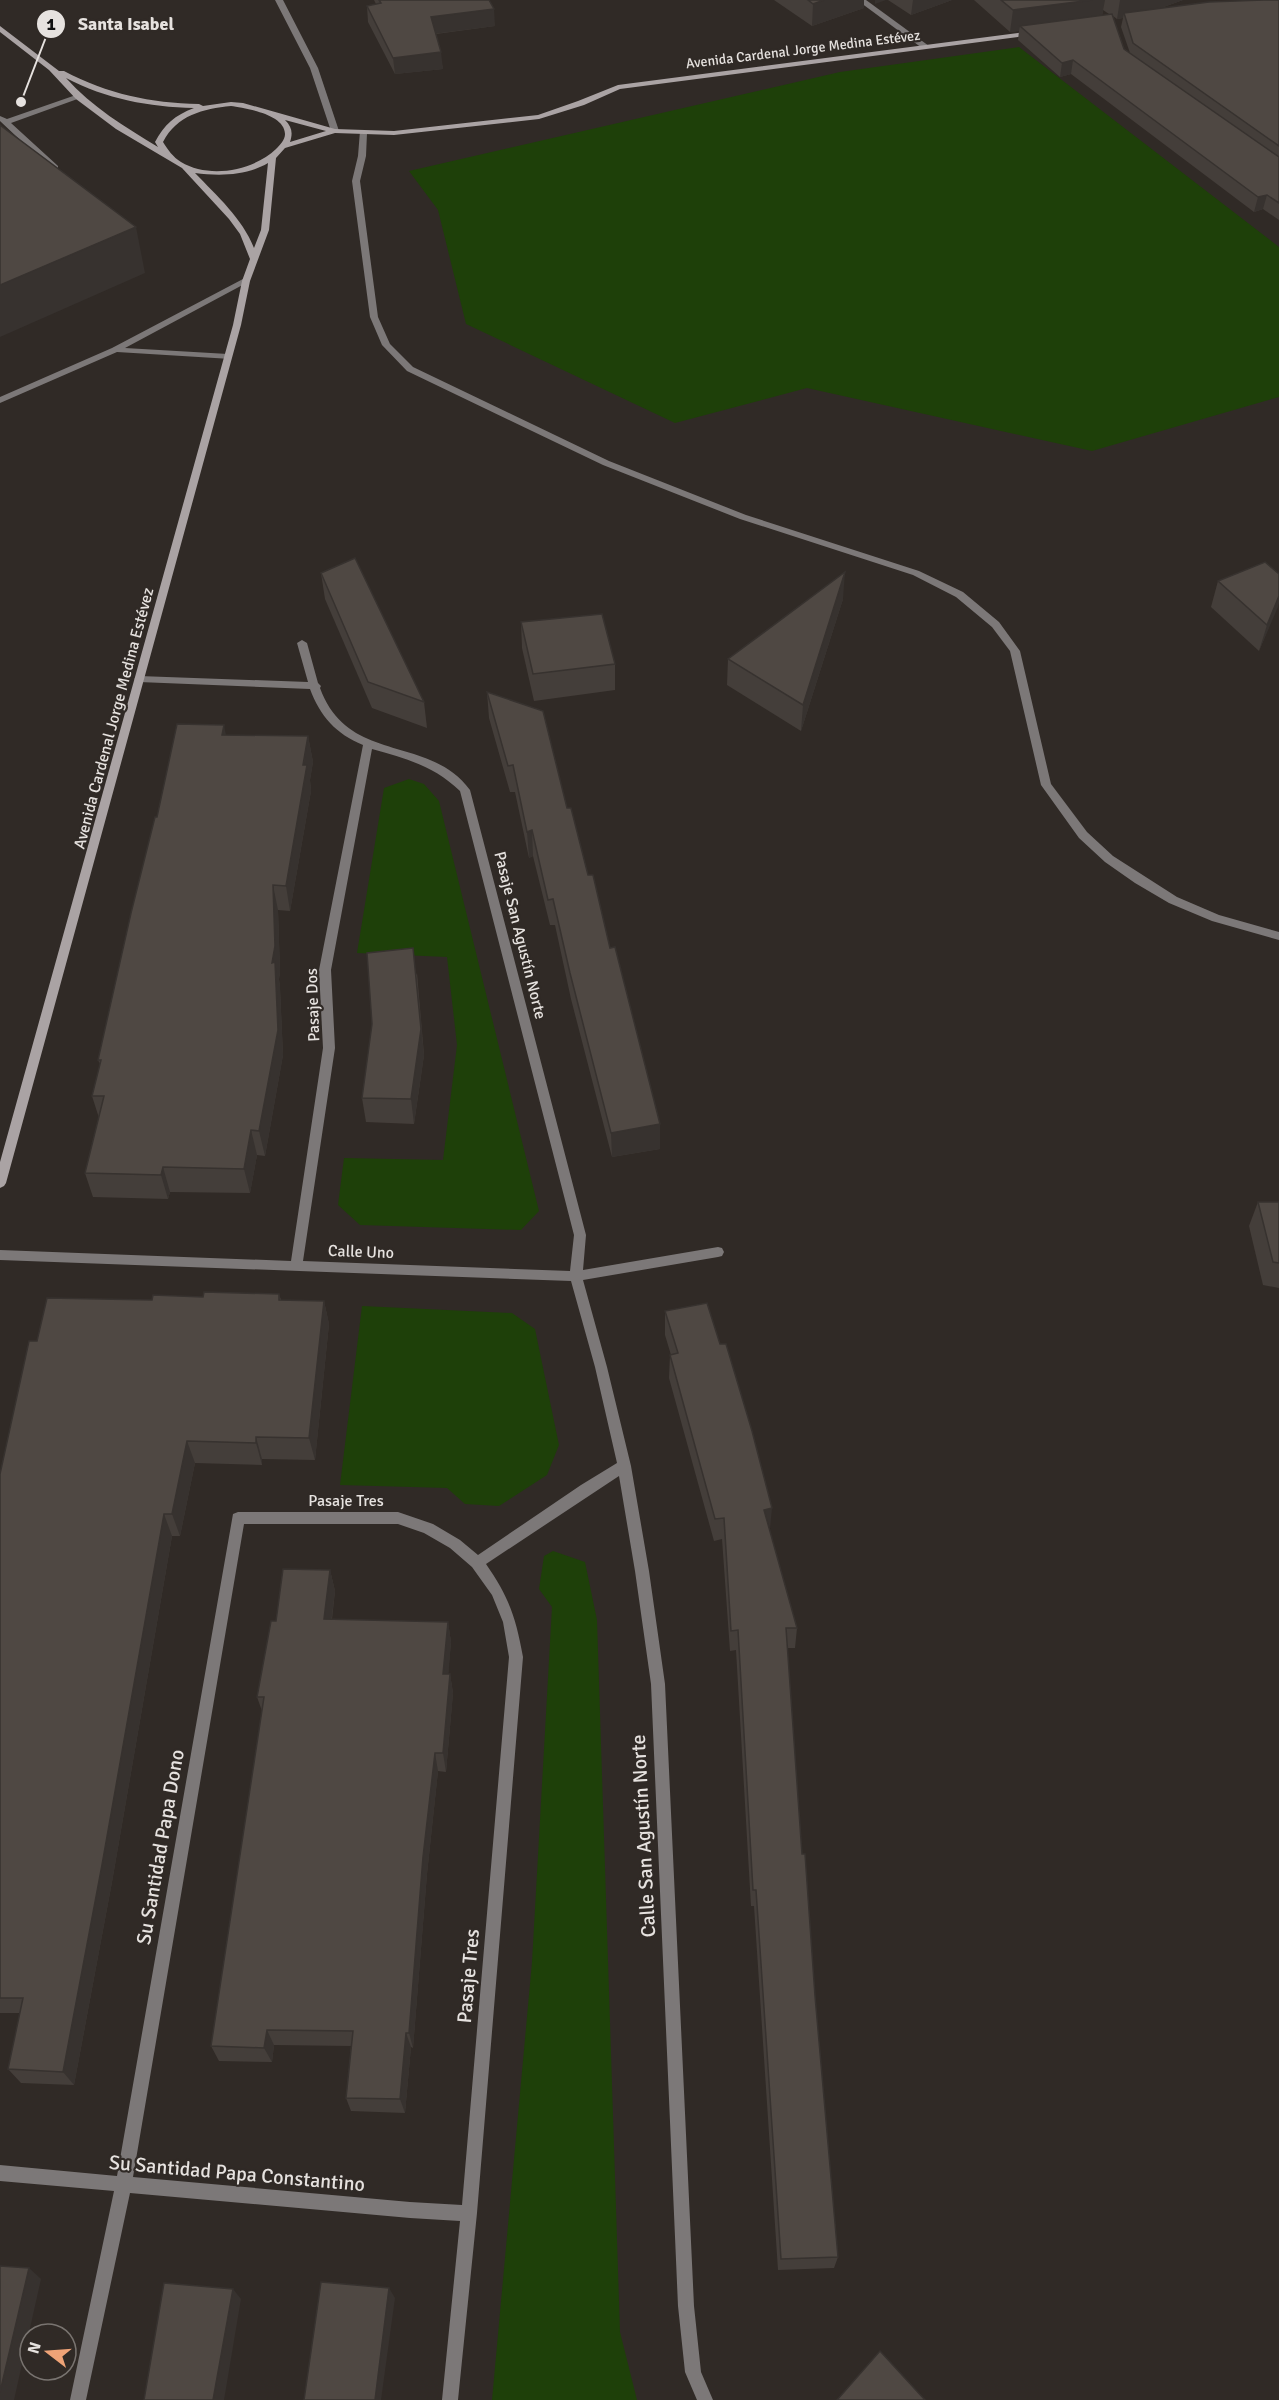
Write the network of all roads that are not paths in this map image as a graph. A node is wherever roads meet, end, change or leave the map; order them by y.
1 (279, 0) edge
2 (861, 0) edge
3 (0, 28) edge
4 (1043, 32) edge
5 (924, 46) junction
6 (52, 68) junction
7 (79, 97) junction
8 (214, 105) junction
9 (276, 115) junction
10 (3, 119) edge
11 (335, 131) junction
12 (363, 133) junction
13 (285, 146) junction
14 (163, 153) junction
15 (272, 157) junction
16 (185, 167) junction
17 (64, 177) edge
18 (255, 261) junction
19 (246, 282) junction
20 (116, 350) junction
21 (228, 357) junction
22 (0, 400) edge
23 (302, 643) dead end
24 (140, 679) junction
25 (316, 686) junction
26 (368, 744) junction
27 (1279, 936) edge
28 (0, 1183) edge
29 (718, 1252) dead end
30 (0, 1255) edge
31 (296, 1265) junction
32 (576, 1276) junction
33 (624, 1466) junction
34 (238, 1518) joint
35 (477, 1563) junction
36 (0, 2173) edge
37 (124, 2183) junction
38 (469, 2214) junction
39 (78, 2400) edge
40 (450, 2400) edge
41 (705, 2400) edge

1 - 11 street
2 - 5 street
3 - 6 street, Avenida Cardenal Jorge Medina Estévez
4 - 5 street, Avenida Cardenal Jorge Medina Estévez
5 - 12 street, Avenida Cardenal Jorge Medina Estévez
6 - 7 street, Avenida Cardenal Jorge Medina Estévez
6 - 8 street, Avenida Cardenal Jorge Medina Estévez
7 - 10 street
7 - 14 street, Avenida Cardenal Jorge Medina Estévez
8 - 9 street, Avenida Cardenal Jorge Medina Estévez
8 - 14 street, Avenida Cardenal Jorge Medina Estévez
9 - 11 street, Avenida Cardenal Jorge Medina Estévez
9 - 13 street
10 - 17 street
11 - 12 street, Avenida Cardenal Jorge Medina Estévez
11 - 13 street, Avenida Cardenal Jorge Medina Estévez
12 - 27 street
13 - 15 street, Avenida Cardenal Jorge Medina Estévez
14 - 16 street, Avenida Cardenal Jorge Medina Estévez
15 - 16 street, Avenida Cardenal Jorge Medina Estévez
15 - 18 street, Avenida Cardenal Jorge Medina Estévez
16 - 18 street, Avenida Cardenal Jorge Medina Estévez
18 - 19 street, Avenida Cardenal Jorge Medina Estévez
19 - 20 street
19 - 21 street, Avenida Cardenal Jorge Medina Estévez
20 - 21 street
20 - 22 street
21 - 24 street, Avenida Cardenal Jorge Medina Estévez
23 - 25 street, Pasaje San Agustín Norte
24 - 25 street
24 - 28 street, Avenida Cardenal Jorge Medina Estévez
25 - 26 street, Pasaje San Agustín Norte
26 - 31 street, Pasaje Dos
26 - 32 street, Pasaje San Agustín Norte
29 - 32 street, Calle Uno
30 - 31 street, Calle Uno
31 - 32 street, Calle Uno
32 - 33 street, Calle San Agustín Norte
33 - 35 street
33 - 41 street, Calle San Agustín Norte
34 - 35 street, Pasaje Tres
34 - 37 street, Su Santidad Papa Dono
35 - 38 street, Pasaje Tres
36 - 37 street, Su Santidad Papa Constantino
37 - 38 street, Su Santidad Papa Constantino
37 - 39 street, Su Santidad Papa Dono
38 - 40 street, Pasaje Tres

